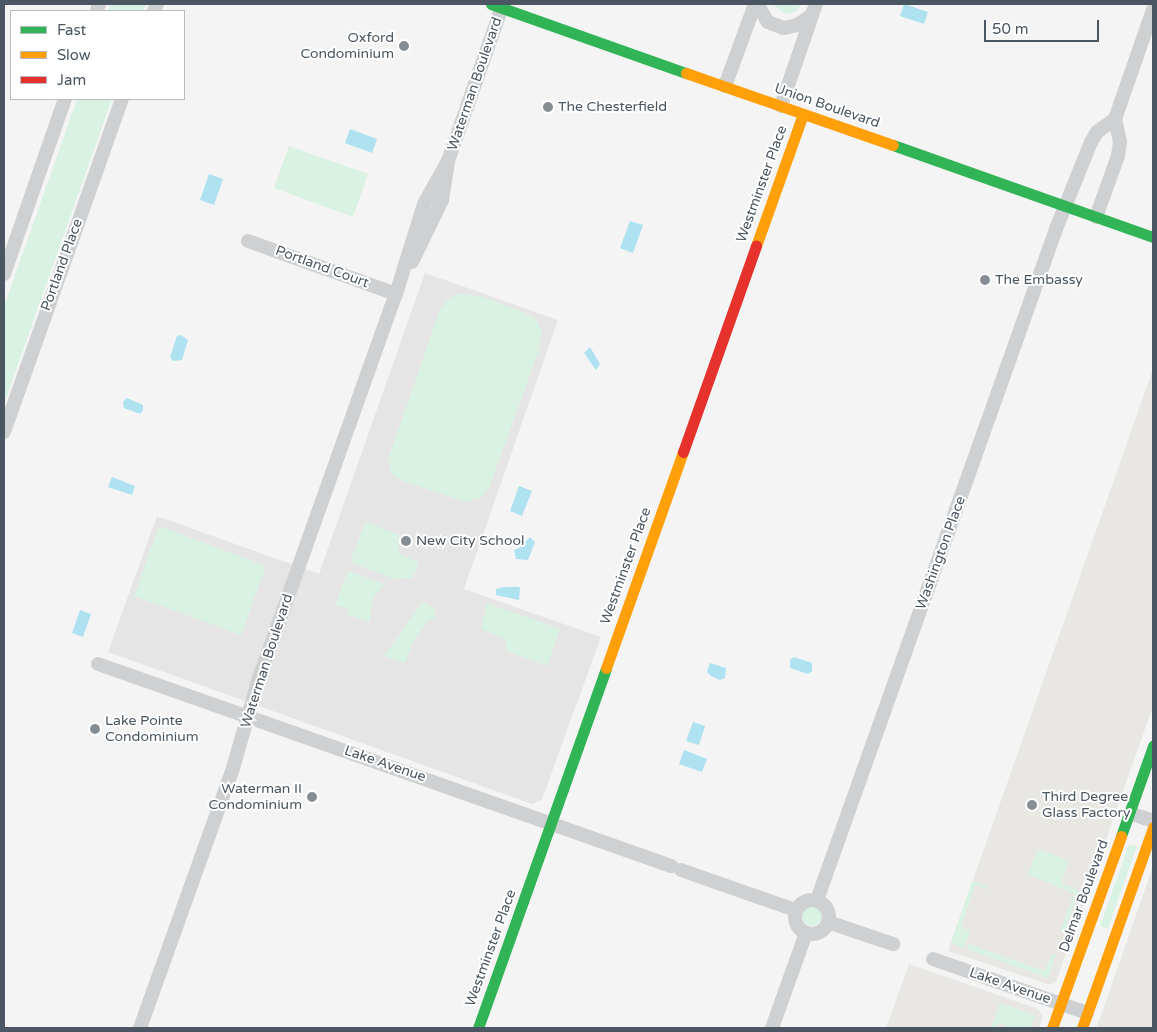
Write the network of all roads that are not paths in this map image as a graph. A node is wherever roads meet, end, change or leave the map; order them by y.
1 (756, 4) edge
2 (497, 6) edge
3 (813, 10) edge
4 (1153, 10) edge
5 (726, 86) junction
6 (65, 100) edge
7 (122, 100) edge
8 (781, 106) junction
9 (803, 114) junction
10 (1115, 119) junction
11 (1066, 206) junction
12 (1096, 217) junction
13 (1153, 237) edge
14 (248, 241) dead end
15 (4, 274) edge
16 (396, 294) junction
17 (4, 432) edge
18 (98, 664) dead end
19 (248, 716) junction
20 (1153, 746) edge
21 (1129, 813) junction
22 (1153, 821) edge
23 (550, 824) junction
24 (1153, 827) edge
25 (817, 900) junction
26 (796, 910) junction
27 (828, 922) junction
28 (806, 933) junction
29 (893, 944) dead end
30 (933, 958) dead end
31 (1061, 1004) junction
32 (1087, 1013) junction
33 (140, 1028) edge
34 (478, 1028) edge
35 (772, 1028) edge
36 (1052, 1028) edge
37 (1082, 1028) edge

1 - 3 street
1 - 5 street
2 - 5 main road, Union Boulevard
2 - 16 street, Waterman Boulevard
3 - 8 street
4 - 10 street
5 - 8 main road, Union Boulevard
6 - 15 street
7 - 17 street, Portland Place
8 - 9 main road, Union Boulevard
9 - 11 main road, Union Boulevard
9 - 23 main road, Westminster Place
10 - 11 street, Washington Place
10 - 12 street
11 - 12 main road, Union Boulevard
11 - 25 street, Washington Place
12 - 13 main road, Union Boulevard
14 - 16 street, Portland Court
16 - 19 street, Waterman Boulevard
18 - 19 street, Lake Avenue
19 - 23 street, Lake Avenue
19 - 33 street, Waterman Boulevard
20 - 21 main road, Delmar Boulevard
21 - 22 street
21 - 31 main road, Delmar Boulevard
23 - 26 street, Lake Avenue
23 - 34 main road, Westminster Place
24 - 32 main road
25 - 26 street
25 - 27 street
26 - 28 street
27 - 28 street
27 - 29 street
28 - 35 street
30 - 31 street, Lake Avenue
31 - 32 street, Lake Avenue
31 - 36 main road, Delmar Boulevard
32 - 37 main road

